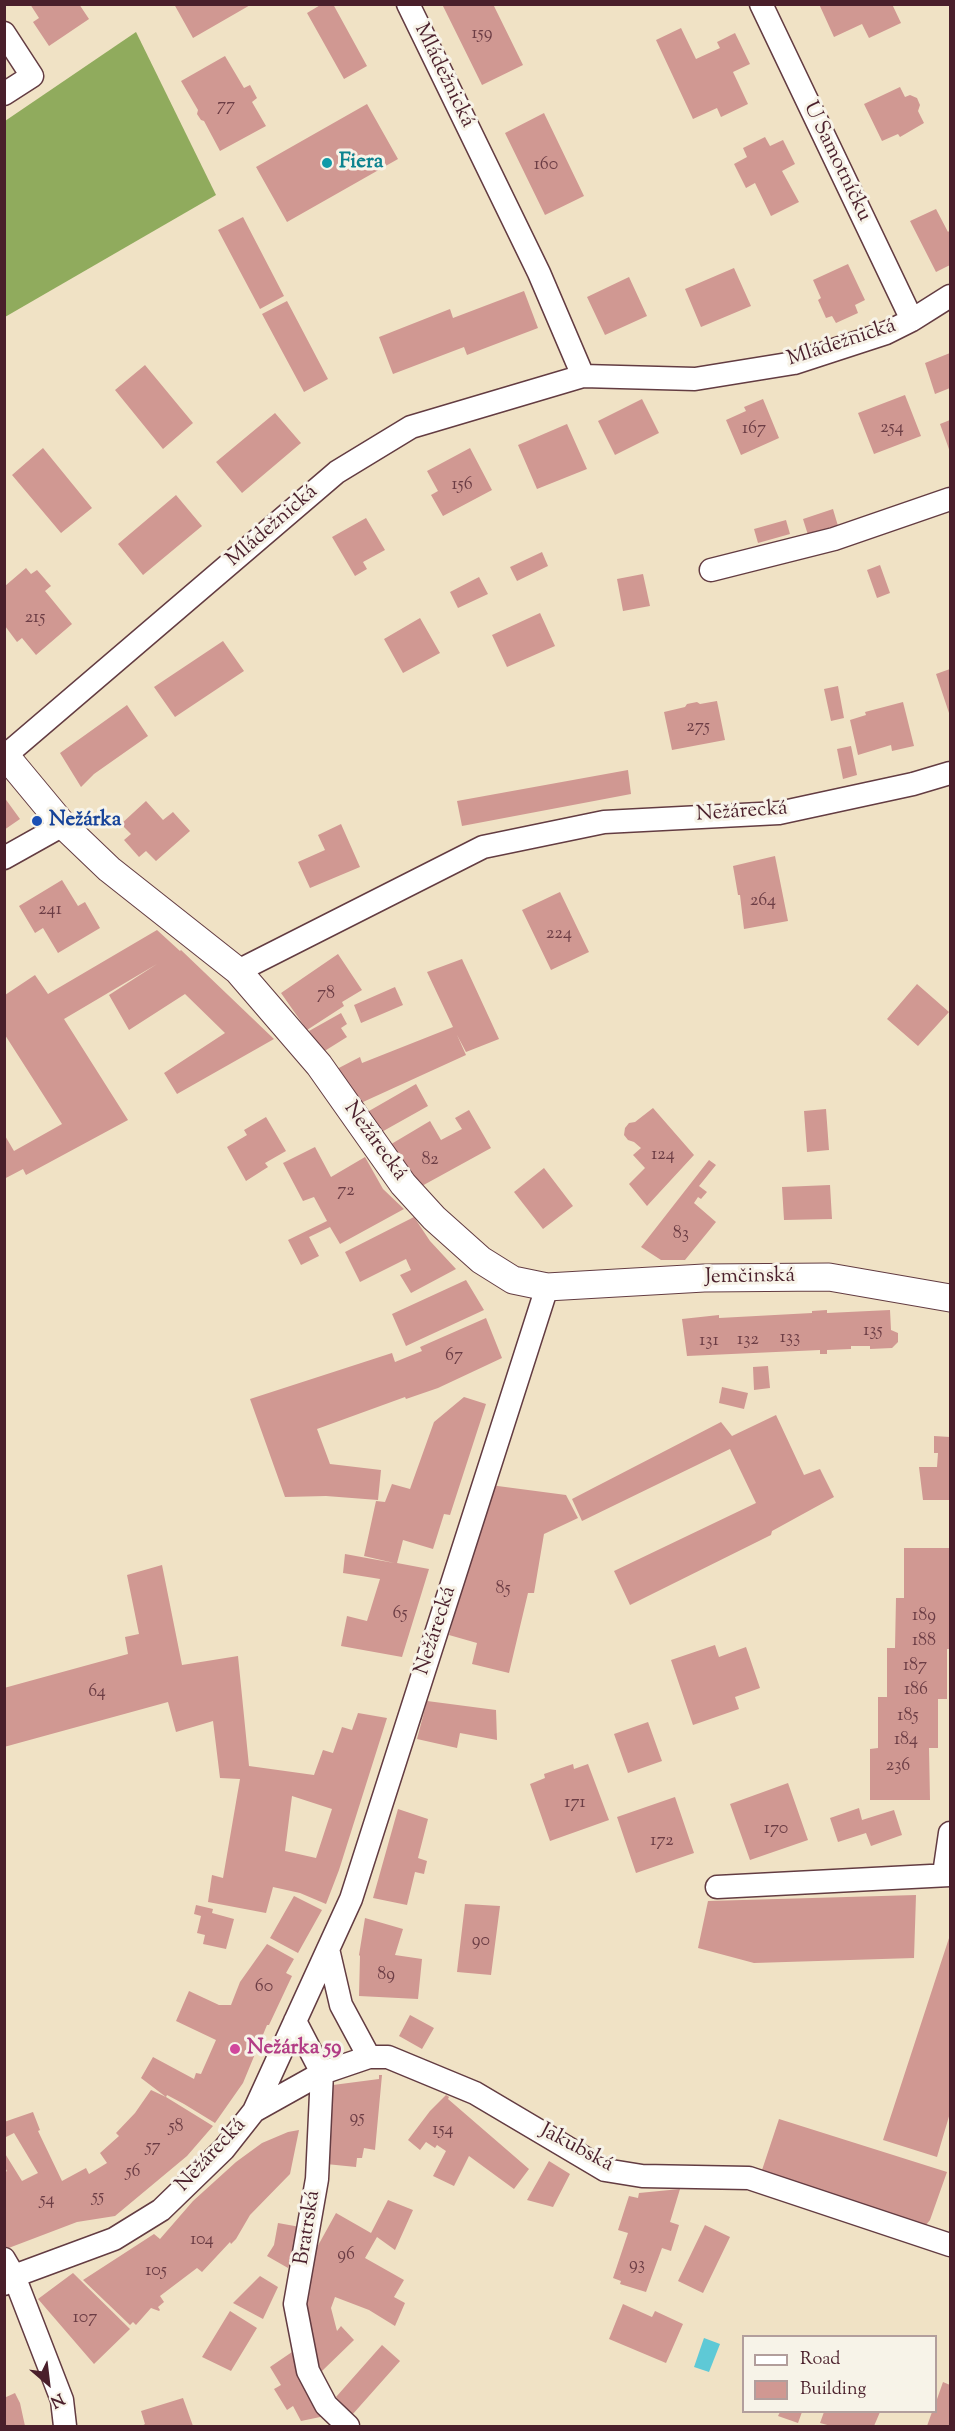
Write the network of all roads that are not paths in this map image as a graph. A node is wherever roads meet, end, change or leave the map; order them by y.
1 (408, 4) edge
2 (761, 4) edge
3 (4, 33) edge
4 (4, 94) edge
5 (951, 296) edge
6 (912, 320) junction
7 (583, 376) junction
8 (951, 499) edge
9 (711, 570) dead end
10 (5, 754) edge
11 (951, 773) edge
12 (63, 825) junction
13 (4, 858) edge
14 (238, 971) junction
15 (547, 1287) junction
16 (951, 1298) edge
17 (951, 1833) edge
18 (947, 1874) edge
19 (717, 1887) dead end
20 (328, 1949) junction
21 (295, 2021) junction
22 (369, 2057) junction
23 (322, 2073) junction
24 (254, 2111) junction
25 (951, 2245) edge
26 (8, 2273) edge
27 (65, 2427) edge
28 (348, 2427) edge

1 - 7 street, Mládežnická
2 - 6 street, U Samotníčku
3 - 4 street
5 - 6 street, Mládežnická
6 - 7 street, Mládežnická
7 - 10 street, Mládežnická
8 - 9 street
10 - 12 street, Nežárecká
11 - 14 street, Nežárecká
12 - 13 street
12 - 14 street, Nežárecká
14 - 15 street, Nežárecká
15 - 16 street, Jemčinská
15 - 20 street, Nežárecká
17 - 18 street
18 - 19 street
20 - 21 street, Nežárecká
20 - 22 street
21 - 23 street
21 - 24 street, Nežárecká
22 - 23 street, Jakubská
22 - 25 street, Jakubská
23 - 24 street, Jakubská
23 - 28 street, Bratrská
24 - 26 street, Nežárecká
26 - 27 street, Nežárecká

